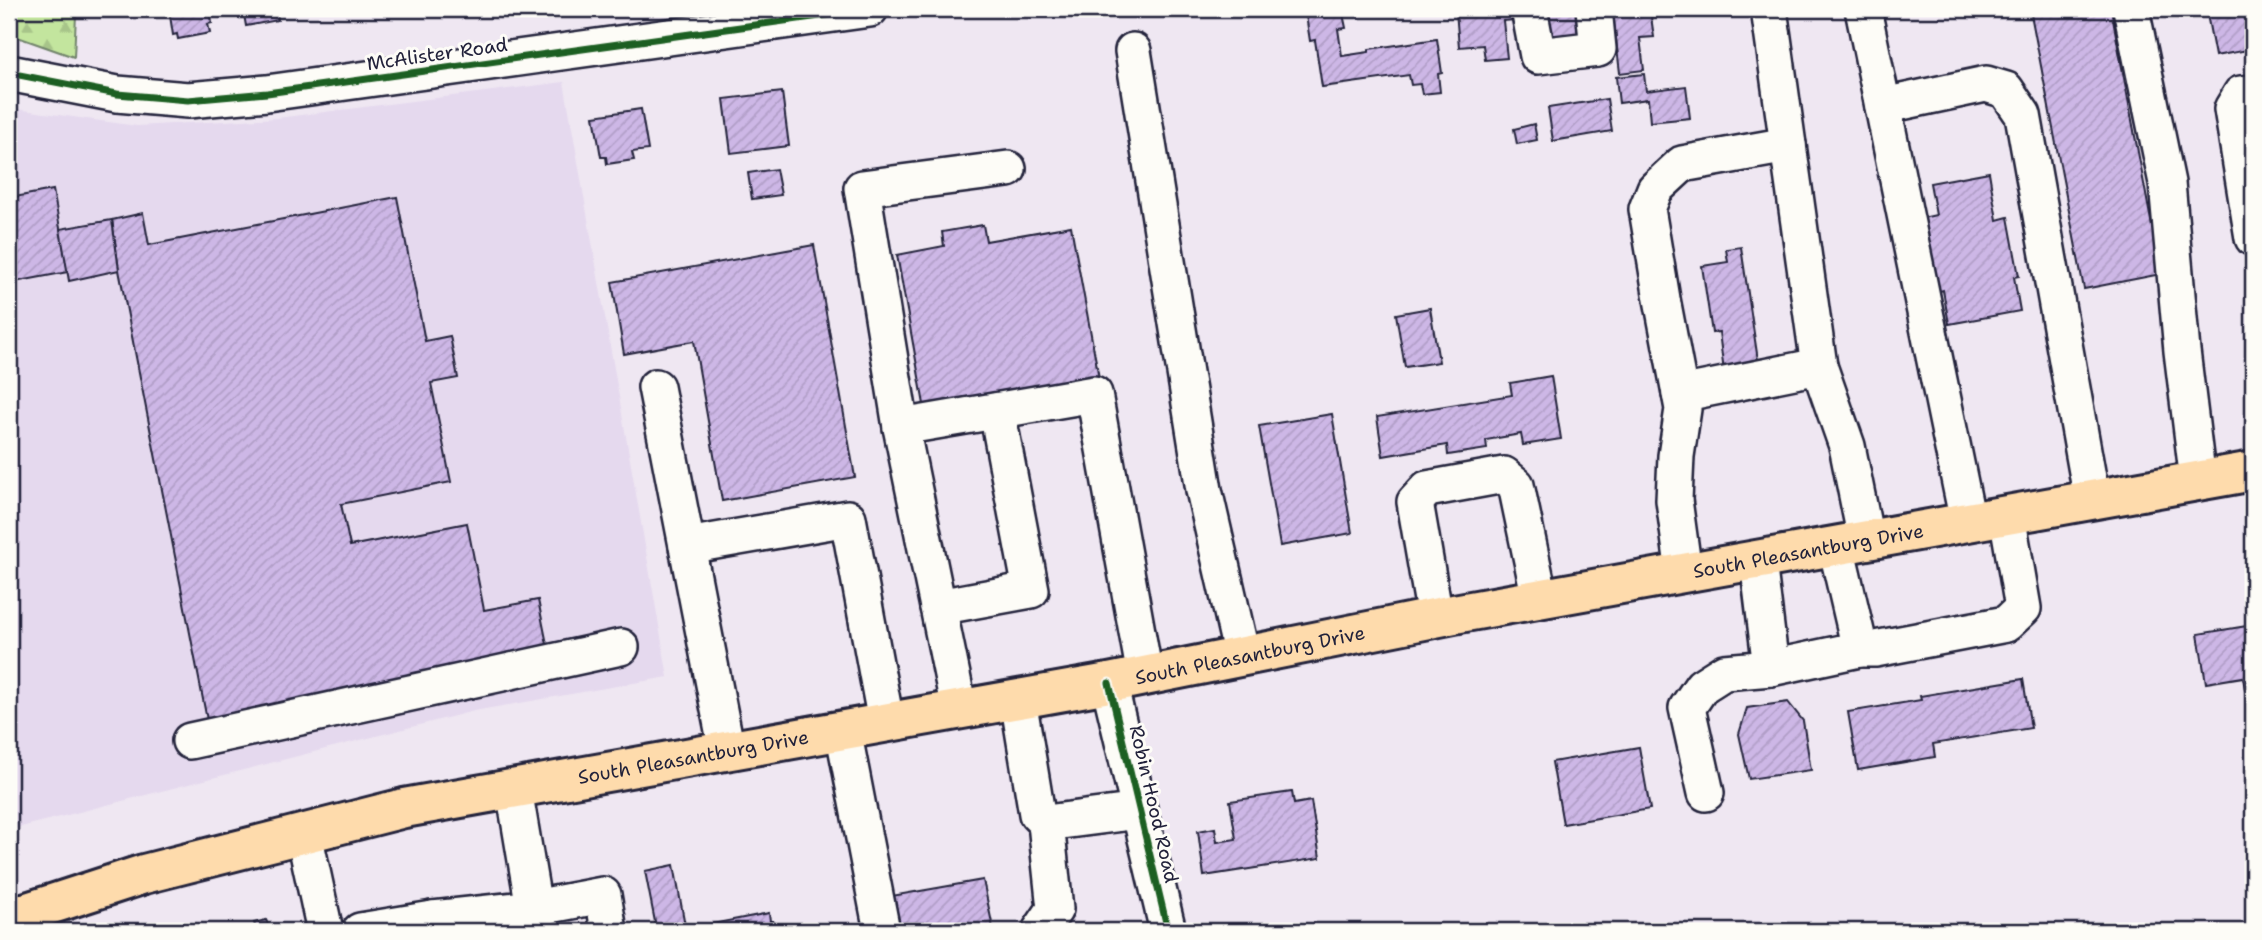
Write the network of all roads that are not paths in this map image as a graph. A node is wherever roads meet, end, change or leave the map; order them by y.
1 (870, 9) edge
2 (1529, 9) edge
3 (1594, 9) edge
4 (1769, 9) edge
5 (1863, 9) edge
6 (2131, 9) edge
7 (781, 15) edge
8 (1133, 51) dead end
9 (9, 73) edge
10 (2253, 93) edge
11 (1883, 106) junction
12 (1788, 145) junction
13 (1008, 169) dead end
14 (2253, 239) edge
15 (1819, 366) junction
16 (656, 387) dead end
17 (1680, 394) junction
18 (997, 411) junction
19 (901, 427) junction
20 (2253, 471) edge
21 (2199, 481) junction
22 (2092, 500) junction
23 (2007, 515) junction
24 (1968, 522) junction
25 (1851, 543) junction
26 (687, 546) junction
27 (1758, 561) junction
28 (1684, 573) junction
29 (1540, 599) junction
30 (938, 607) junction
31 (1435, 617) junction
32 (621, 647) dead end
33 (1860, 649) junction
34 (1242, 656) junction
35 (1771, 668) junction
36 (1127, 679) junction
37 (1018, 699) junction
38 (959, 709) junction
39 (886, 722) junction
40 (843, 730) junction
41 (190, 741) dead end
42 (727, 751) junction
43 (514, 789) junction
44 (1706, 793) dead end
45 (1139, 811) junction
46 (1046, 823) junction
47 (304, 834) junction
48 (9, 918) edge
49 (536, 919) edge
50 (434, 925) edge
51 (325, 931) edge
52 (360, 931) edge
53 (609, 931) edge
54 (882, 931) edge
55 (1040, 931) edge
56 (1168, 931) edge

1 - 7 street, McAlister Road
2 - 3 street
4 - 12 street
5 - 11 street
6 - 21 street
7 - 9 street, McAlister Road
8 - 34 street
10 - 14 street
11 - 22 street
11 - 24 street
12 - 15 street
12 - 17 street
13 - 19 street
15 - 17 street
15 - 25 street
16 - 26 street
17 - 28 street
18 - 19 street
18 - 30 street
18 - 36 street, Robin Hood Road
19 - 30 street
20 - 21 main road, South Pleasantburg Drive
21 - 22 main road, South Pleasantburg Drive
22 - 23 main road, South Pleasantburg Drive
23 - 24 main road, South Pleasantburg Drive
23 - 33 street
24 - 25 main road, South Pleasantburg Drive
25 - 27 main road, South Pleasantburg Drive
25 - 33 street
26 - 39 street
26 - 42 street
27 - 28 main road, South Pleasantburg Drive
27 - 35 street
28 - 29 main road, South Pleasantburg Drive
29 - 31 main road, South Pleasantburg Drive
29 - 31 street
30 - 38 street
31 - 34 main road, South Pleasantburg Drive
32 - 41 street
33 - 35 street
34 - 36 main road, South Pleasantburg Drive
35 - 44 street
36 - 37 main road, South Pleasantburg Drive
36 - 45 street, Robin Hood Road
37 - 38 main road, South Pleasantburg Drive
37 - 46 street
38 - 39 main road, South Pleasantburg Drive
39 - 40 main road, South Pleasantburg Drive
40 - 42 main road, South Pleasantburg Drive
40 - 54 street
42 - 43 main road, South Pleasantburg Drive
43 - 47 main road, South Pleasantburg Drive
43 - 49 street
45 - 46 street
45 - 56 street, Robin Hood Road
46 - 55 street
47 - 48 main road, South Pleasantburg Drive
47 - 51 street
49 - 50 street
49 - 53 street
50 - 52 street

